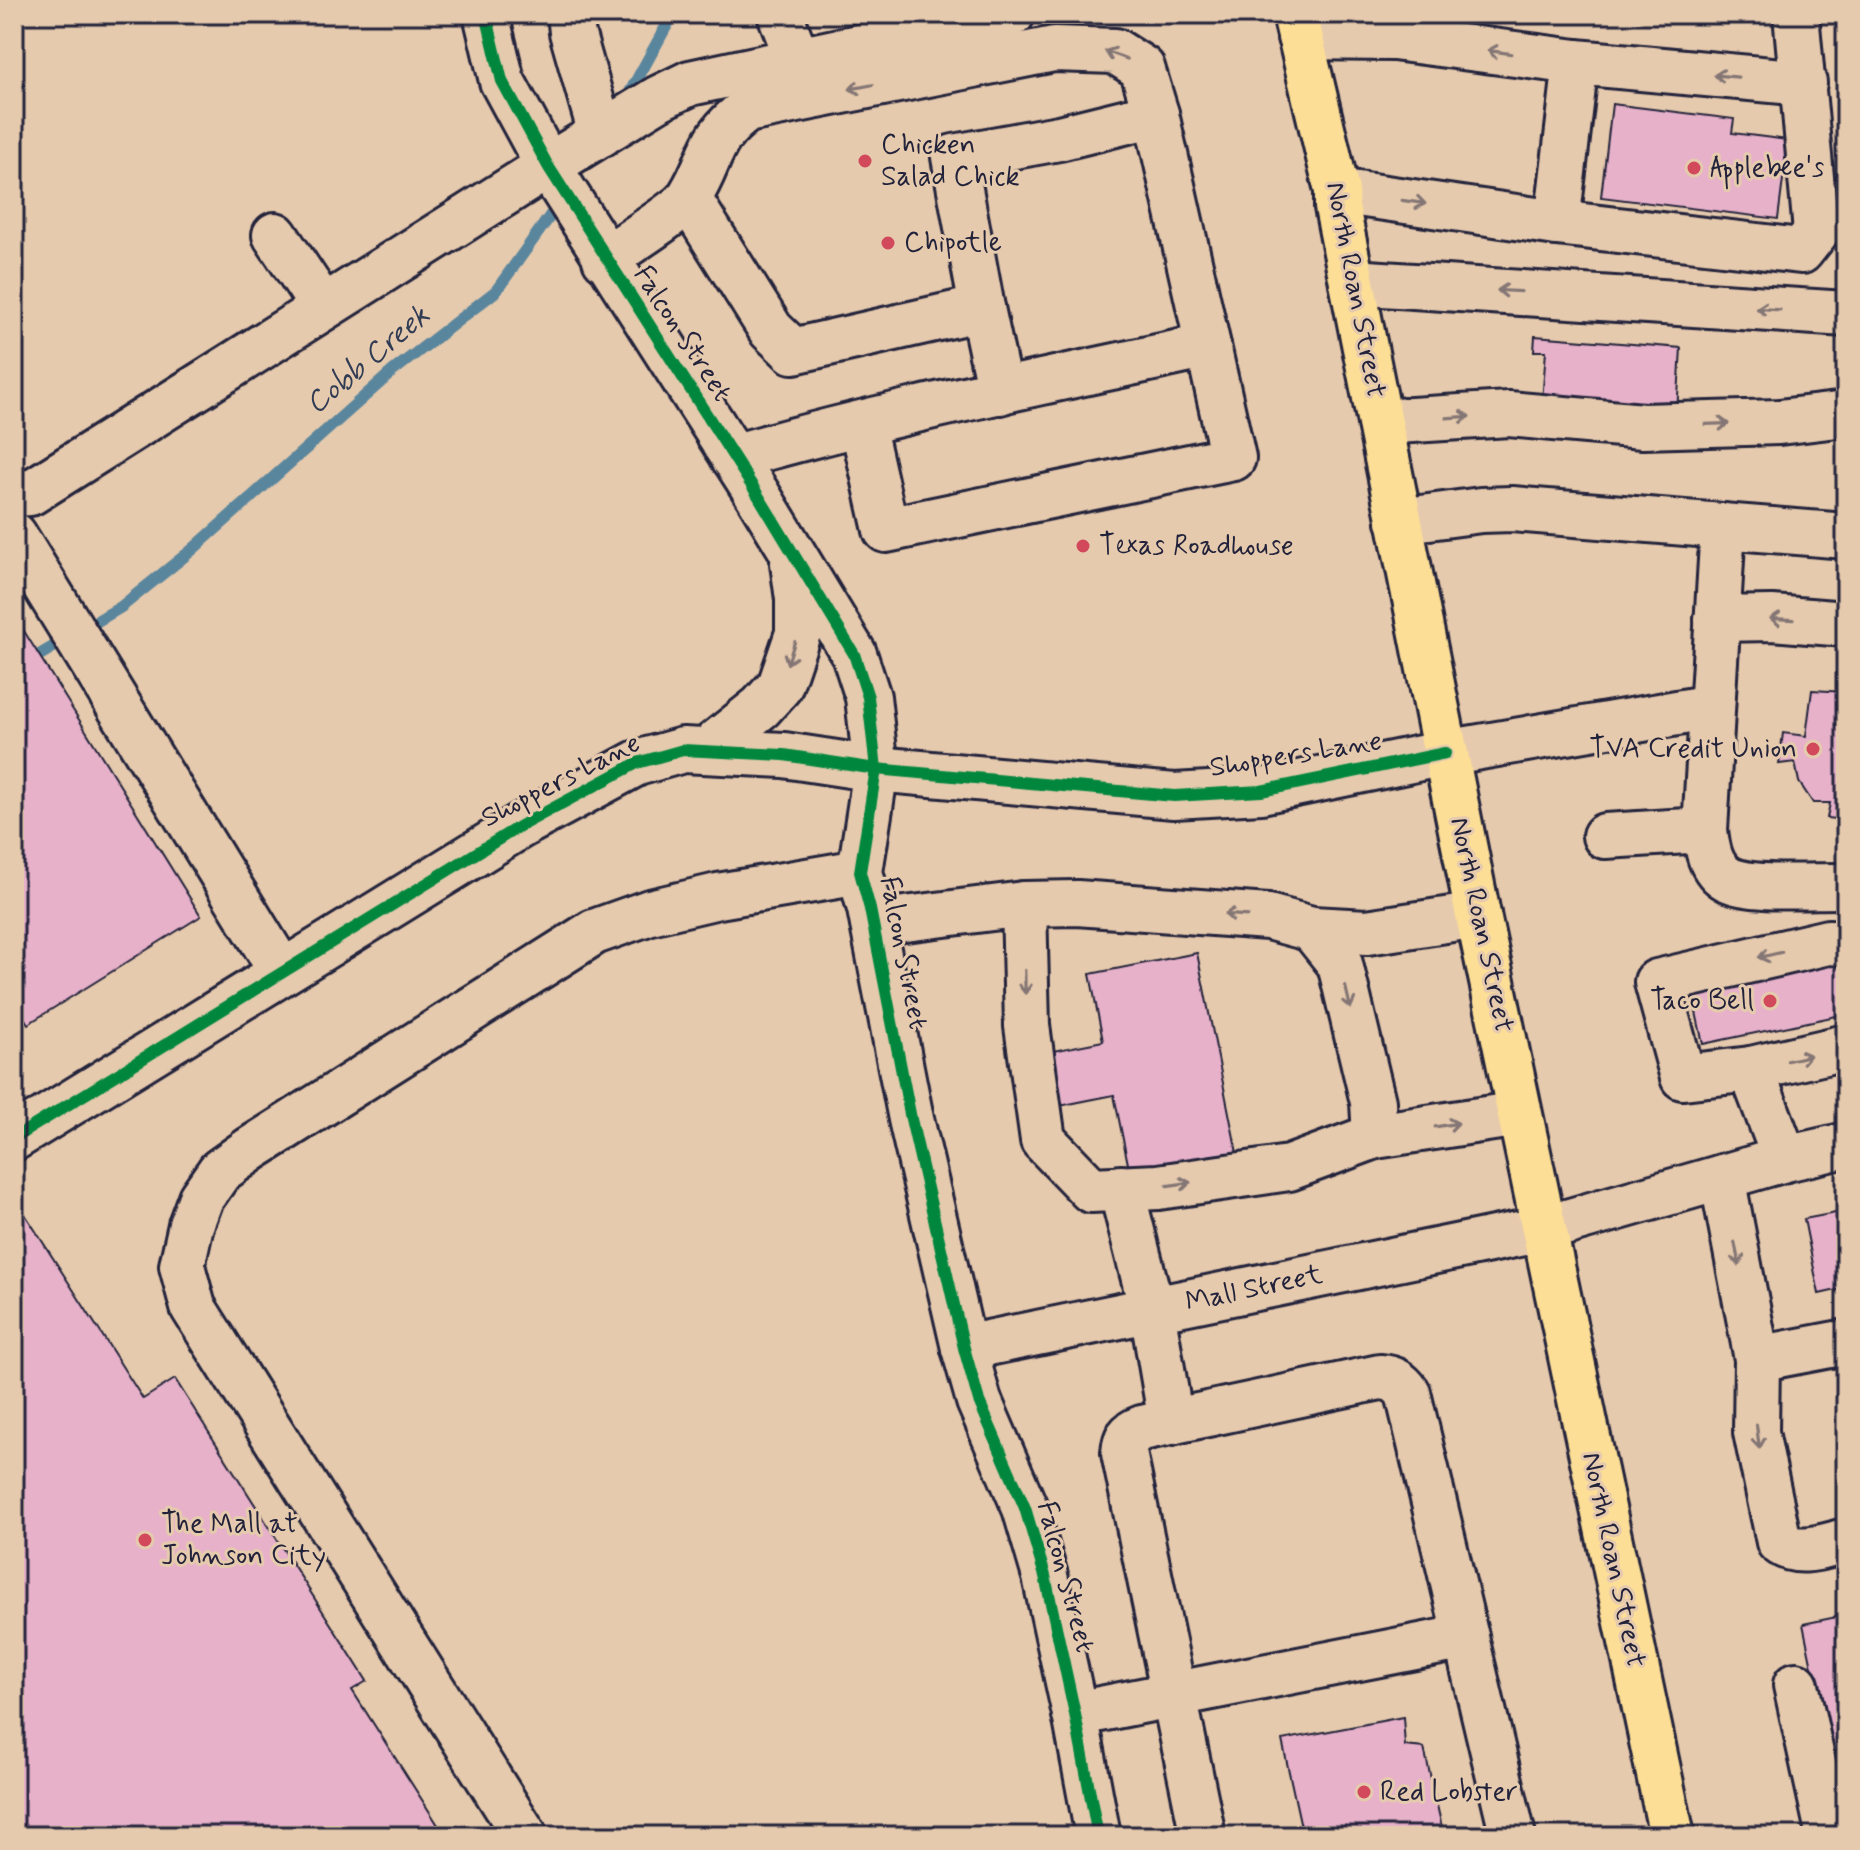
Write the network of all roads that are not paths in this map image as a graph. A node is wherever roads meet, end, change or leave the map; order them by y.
1 (486, 14) edge
2 (570, 14) edge
3 (780, 14) edge
4 (1012, 14) edge
5 (1796, 14) edge
6 (1298, 26) edge
7 (798, 60) junction
8 (1576, 62) junction
9 (1804, 83) junction
10 (1156, 114) junction
11 (601, 134) junction
12 (548, 166) junction
13 (1337, 191) junction
14 (689, 199) junction
15 (1557, 223) junction
16 (275, 235) dead end
17 (605, 259) junction
18 (1352, 282) junction
19 (323, 307) junction
20 (982, 308) junction
21 (1846, 314) edge
22 (1208, 346) junction
23 (1000, 392) junction
24 (1846, 414) edge
25 (1380, 422) junction
26 (862, 423) junction
27 (733, 457) junction
28 (14, 494) edge
29 (1399, 521) junction
30 (1723, 526) junction
31 (14, 535) edge
32 (1846, 536) edge
33 (790, 549) junction
34 (1717, 619) junction
35 (1846, 624) edge
36 (1712, 707) junction
37 (706, 751) junction
38 (1445, 753) junction
39 (876, 769) junction
40 (1705, 830) junction
41 (1605, 836) dead end
42 (860, 872) junction
43 (1846, 886) edge
44 (1024, 904) junction
45 (1478, 915) junction
46 (873, 923) junction
47 (1312, 929) junction
48 (1846, 943) edge
49 (282, 972) junction
50 (1846, 1047) edge
51 (1751, 1069) junction
52 (1519, 1114) junction
53 (1375, 1136) junction
54 (14, 1138) edge
55 (1846, 1145) edge
56 (1785, 1159) junction
57 (1722, 1177) junction
58 (1121, 1188) junction
59 (1543, 1229) junction
60 (1152, 1310) junction
61 (1846, 1342) edge
62 (964, 1348) junction
63 (1757, 1359) junction
64 (1171, 1422) junction
65 (1846, 1541) edge
66 (1466, 1637) junction
67 (1796, 1685) dead end
68 (1173, 1695) junction
69 (1075, 1714) junction
70 (1832, 1786) edge
71 (525, 1836) edge
72 (1098, 1836) edge
73 (1203, 1836) edge
74 (1513, 1836) edge
75 (1672, 1836) edge
76 (1829, 1836) edge

1 - 12 street, Falcon Street
2 - 11 street
3 - 7 street
4 - 7 street
5 - 9 street
8 -> 6 street
6 - 13 main road, North Roan Street
7 - 11 street
9 -> 8 street
8 - 15 street
9 - 15 street
10 -> 14 street
10 - 20 street
10 - 22 street
11 - 12 street
12 - 17 street, Falcon Street
12 - 19 street
13 -> 15 street
13 - 18 main road, North Roan Street
14 - 17 street
14 - 20 street
16 - 19 street
17 - 27 street, Falcon Street
21 -> 18 street
18 - 25 main road, North Roan Street
19 - 28 street
20 - 23 street
22 - 23 street
22 - 26 street
23 - 26 street
25 -> 24 street
25 - 29 main road, North Roan Street
26 - 27 street
27 - 33 street, Falcon Street
29 - 30 street
29 - 38 main road, North Roan Street
30 - 32 street
30 - 34 street
31 - 49 street
33 -> 37 street
33 - 39 street, Falcon Street
35 -> 34 street
34 - 36 street
36 - 38 street, Shoppers Lane
36 - 40 street
37 - 39 street, Shoppers Lane
37 - 49 street, Shoppers Lane
38 - 39 street, Shoppers Lane
38 - 45 main road, North Roan Street
39 - 42 street, Falcon Street
40 - 41 street
40 - 43 street
42 - 46 street, Falcon Street
42 - 71 street
44 - 46 street
47 -> 44 street
44 -> 58 street
45 - 47 street
45 - 52 main road, North Roan Street
46 - 62 street, Falcon Street
47 -> 53 street
48 -> 51 street
49 - 54 street, Shoppers Lane
51 -> 50 street
51 - 56 street
53 -> 52 street
52 - 59 main road, North Roan Street
58 -> 53 street
55 - 56 street, Mall Street
56 - 57 street, Mall Street
57 - 59 street, Mall Street
57 -> 63 street
58 - 60 street
59 - 60 street, Mall Street
59 - 75 main road, North Roan Street
60 - 62 street, Mall Street
60 - 64 street
61 - 63 street
62 - 69 street, Falcon Street
63 -> 65 street
64 - 66 street
64 - 68 street
66 - 68 street
66 - 74 street
67 - 70 street
68 - 69 street
68 - 73 street
69 - 72 street, Falcon Street
70 - 76 street

